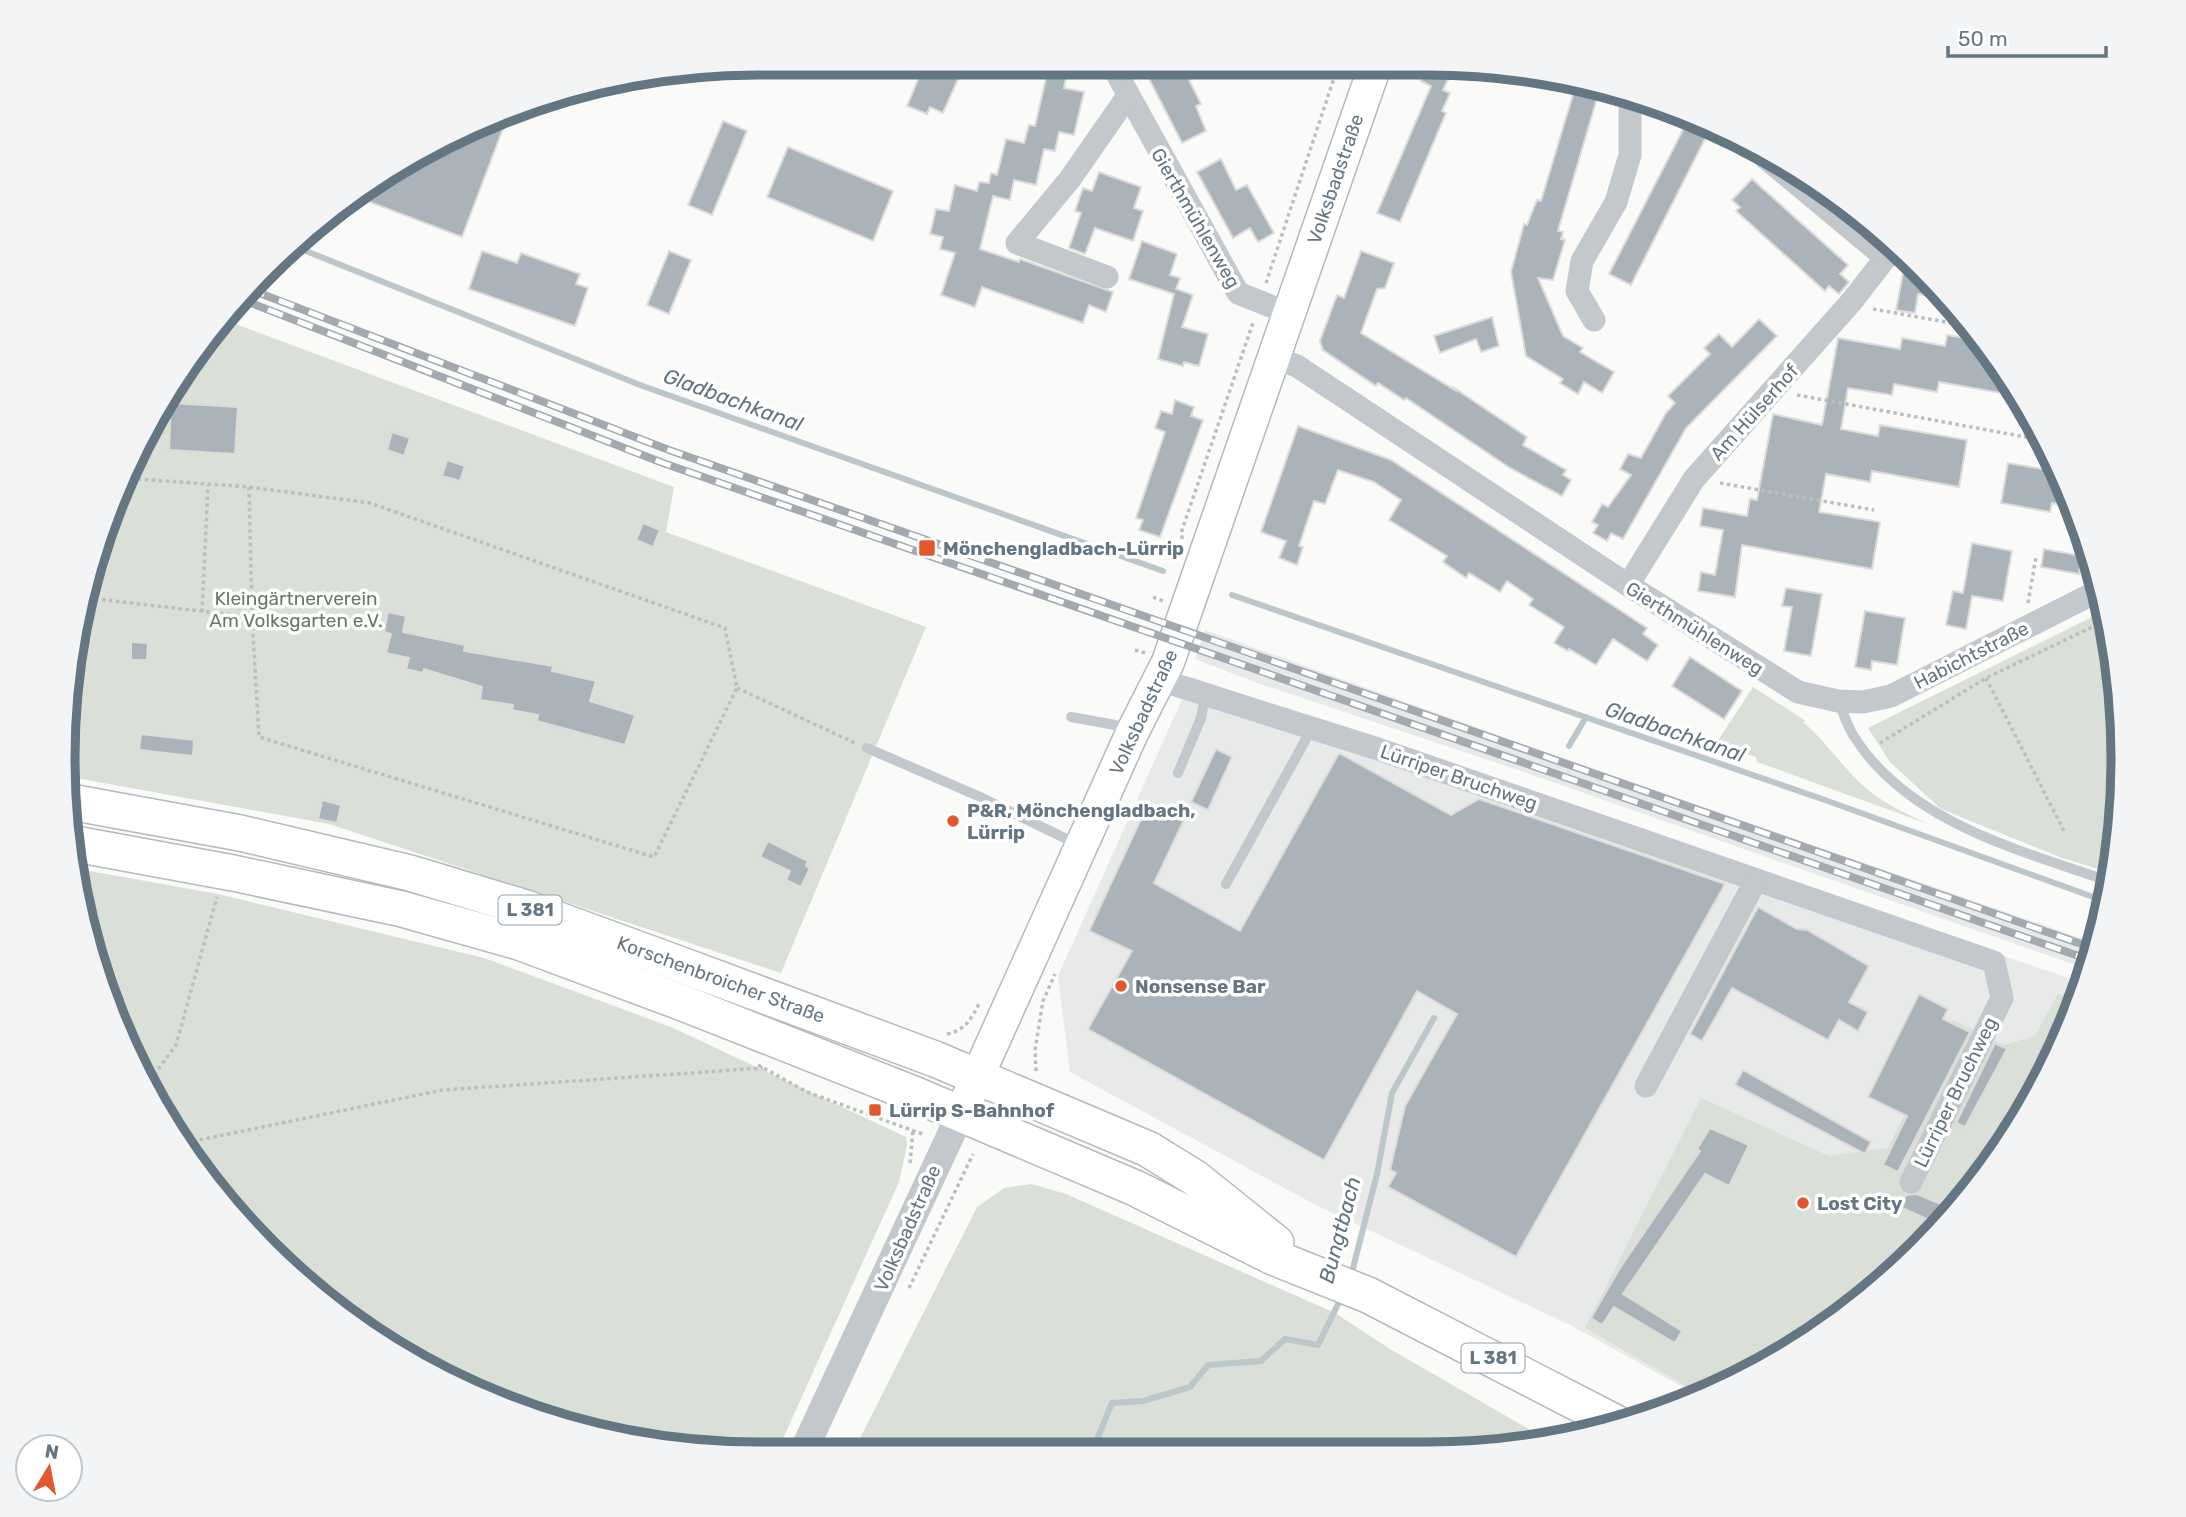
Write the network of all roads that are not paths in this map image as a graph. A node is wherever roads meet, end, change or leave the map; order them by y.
1 (1117, 75) edge
2 (1372, 75) edge
3 (1127, 96) junction
4 (1630, 107) edge
5 (1830, 207) edge
6 (1855, 226) edge
7 (1889, 255) edge
8 (1107, 278) dead end
9 (1288, 313) junction
10 (1594, 320) dead end
11 (1273, 357) junction
12 (1628, 585) junction
13 (2090, 595) edge
14 (1160, 680) junction
15 (1205, 696) junction
16 (1838, 701) junction
17 (1071, 717) dead end
18 (1312, 728) junction
19 (1132, 733) junction
20 (867, 748) road end
21 (1178, 773) dead end
22 (77, 803) edge
23 (81, 845) edge
24 (1081, 846) junction
25 (2100, 878) edge
26 (1756, 880) junction
27 (1226, 884) dead end
28 (978, 1078) junction
29 (1646, 1086) dead end
30 (961, 1113) junction
31 (1911, 1182) dead end
32 (1329, 1277) junction
33 (1605, 1418) edge
34 (808, 1442) edge

1 - 3 street, Gierthmühlenweg
2 - 9 main road, Volksbadstraße
3 - 8 street
3 - 9 street, Gierthmühlenweg
4 - 10 street
5 - 6 street
7 - 12 street, Am Hülserhof
9 - 11 main road, Volksbadstraße
11 - 12 street, Gierthmühlenweg
11 - 14 main road, Volksbadstraße
12 - 16 street, Gierthmühlenweg
13 - 16 street, Habichtstraße
14 - 15 street, Lürriper Bruchweg
14 - 19 main road, Volksbadstraße
15 - 18 street, Lürriper Bruchweg
15 - 21 lane
16 - 25 lane
17 - 19 lane
18 - 26 street, Lürriper Bruchweg
18 - 27 lane
19 - 24 main road, Volksbadstraße
20 - 24 lane
22 - 28 main road, Korschenbroicher Straße / L 381
23 - 30 main road, Korschenbroicher Straße / L 381
24 - 28 main road, Volksbadstraße
26 - 29 street
26 - 31 street, Lürriper Bruchweg
28 - 30 main road, Volksbadstraße
28 - 32 main road, Korschenbroicher Straße / L 381
30 - 32 main road, Korschenbroicher Straße / L 381
30 - 34 street, Volksbadstraße
32 - 33 main road, Korschenbroicher Straße / L 381

